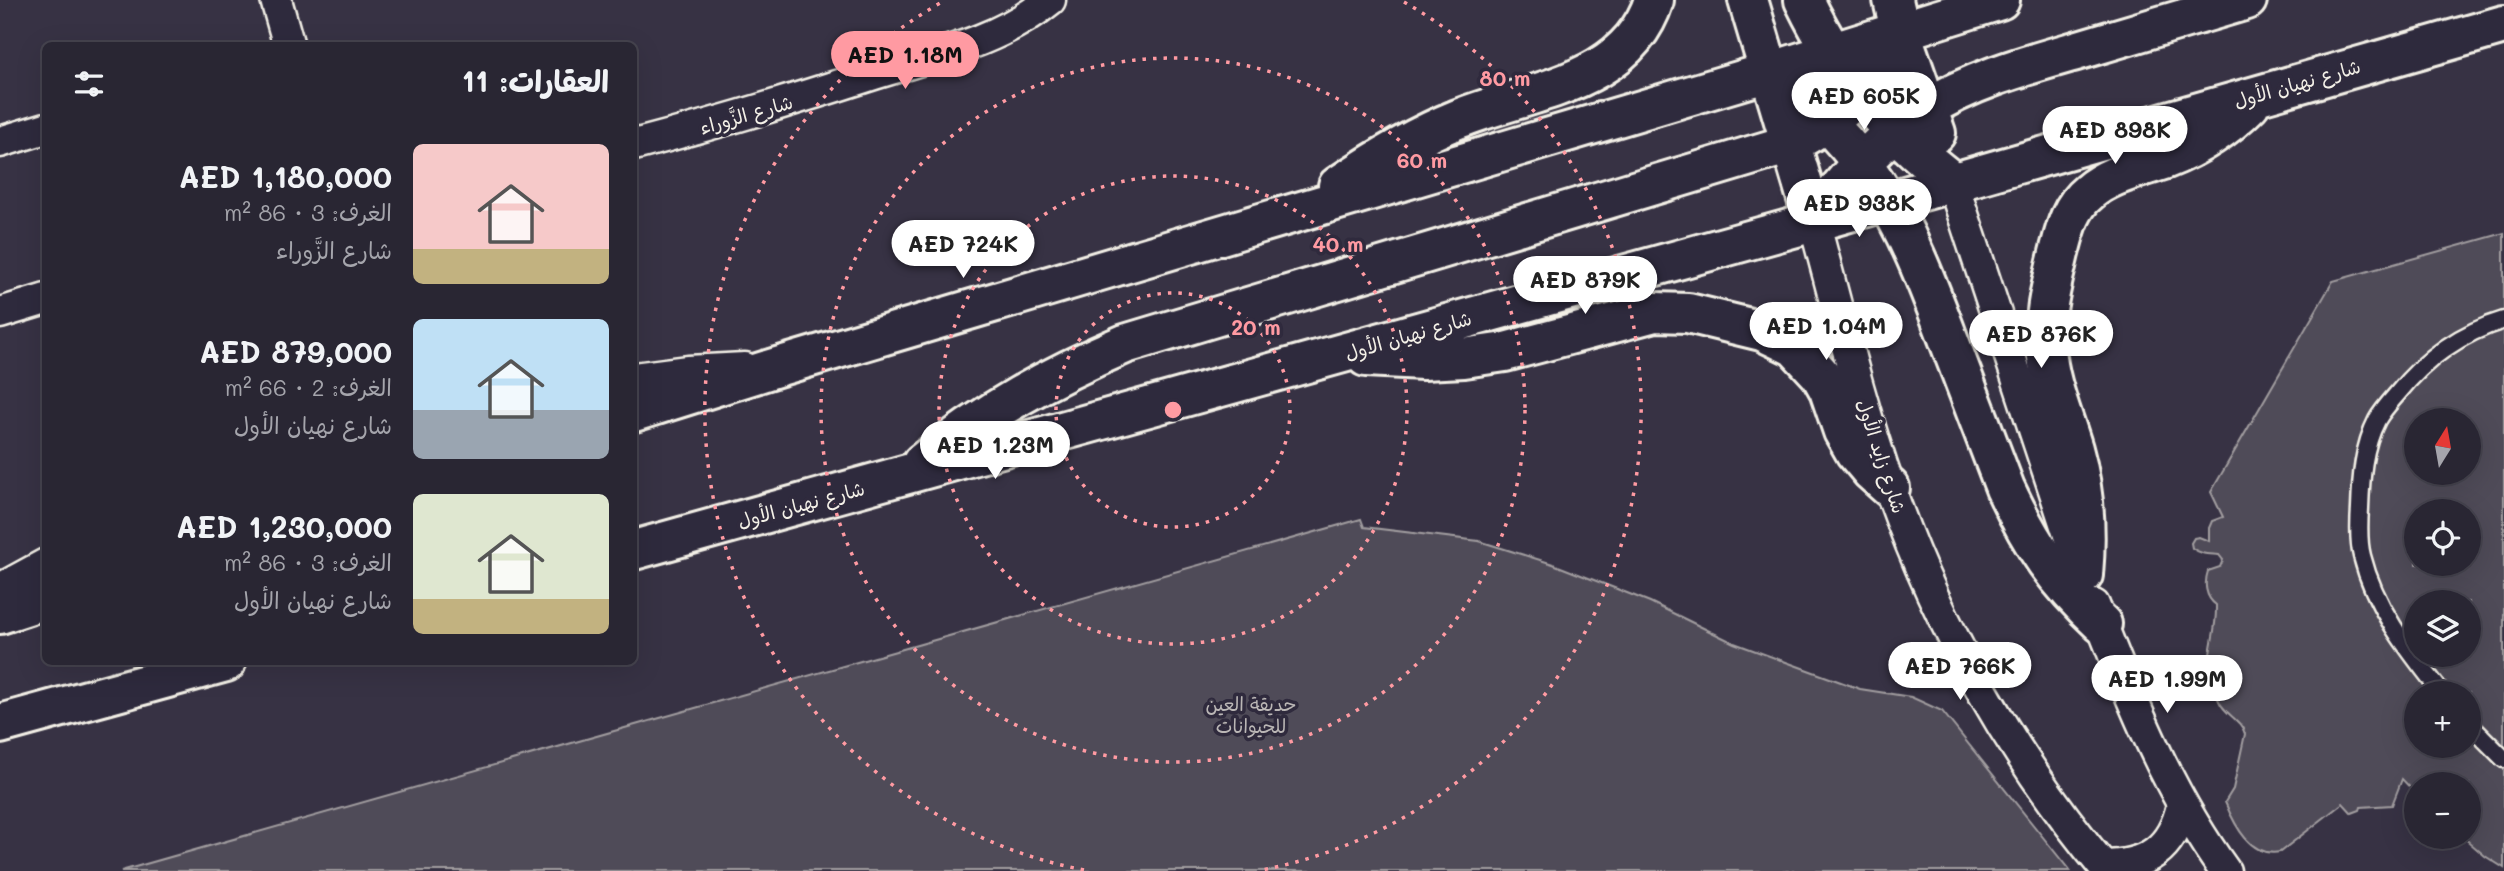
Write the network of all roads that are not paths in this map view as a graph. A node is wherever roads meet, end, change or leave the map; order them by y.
1 (276, 0) edge
2 (1050, 0) edge
3 (1654, 0) edge
4 (1748, 0) edge
5 (1804, 0) edge
6 (2000, 0) edge
7 (2247, 0) edge
8 (1897, 15) edge
9 (2504, 25) edge
10 (288, 42) edge
11 (1831, 52) junction
12 (1769, 72) junction
13 (2262, 93) junction
14 (1860, 94) junction
15 (1927, 108) junction
16 (1827, 122) junction
17 (42, 129) edge
18 (1894, 132) junction
19 (0, 142) edge
20 (637, 144) edge
21 (1790, 144) junction
22 (1861, 162) junction
23 (1952, 181) junction
24 (1887, 200) junction
25 (1311, 206) junction
26 (1814, 222) junction
27 (42, 300) edge
28 (0, 313) edge
29 (2504, 320) edge
30 (1340, 354) junction
31 (776, 367) junction
32 (637, 378) edge
33 (637, 411) edge
34 (909, 474) junction
35 (1890, 488) junction
36 (637, 549) edge
37 (42, 566) edge
38 (2083, 575) junction
39 (0, 589) edge
40 (42, 600) edge
41 (0, 614) edge
42 (2102, 624) junction
43 (215, 665) edge
44 (2433, 681) edge
45 (0, 724) edge
46 (2481, 736) edge
47 (2504, 759) edge
48 (2182, 806) junction
49 (2105, 868) edge
50 (2225, 871) edge

1 - 10 street
2 - 20 street, شارع الزَّوراء
3 - 25 main road
4 - 12 main road, شارع زايد الأول
5 - 11 main road
6 - 8 main road
7 - 15 main road
8 - 11 main road
8 - 14 main road
8 - 15 main road
9 - 13 main road, شارع نهيان الأول
11 - 12 main road
11 - 14 main road
12 - 16 main road
12 - 21 main road, شارع زايد الأول
12 - 25 main road
13 - 23 main road, شارع نهيان الأول
13 - 38 main road
14 - 16 main road
14 - 18 main road
15 - 18 main road
15 - 23 main road
16 - 21 main road
16 - 22 main road
17 - 19 street
18 - 22 main road
18 - 23 main road
21 - 26 main road, شارع زايد الأول
21 - 34 main road
22 - 24 main road
22 - 26 main road
23 - 24 main road, شارع نهيان الأول
23 - 38 street
24 - 26 main road, شارع نهيان الأول
24 - 42 main road
25 - 31 main road
26 - 30 main road, شارع نهيان الأول
26 - 35 street, شارع زايد الأول
27 - 28 street
29 - 44 lane
30 - 34 main road, شارع نهيان الأول
30 - 35 main road
31 - 32 street
31 - 33 main road
34 - 36 main road, شارع نهيان الأول
35 - 49 street, شارع زايد الأول
37 - 39 street
38 - 42 street
40 - 41 main road
42 - 48 street
43 - 45 main road
46 - 47 lane
48 - 49 street
48 - 50 street

